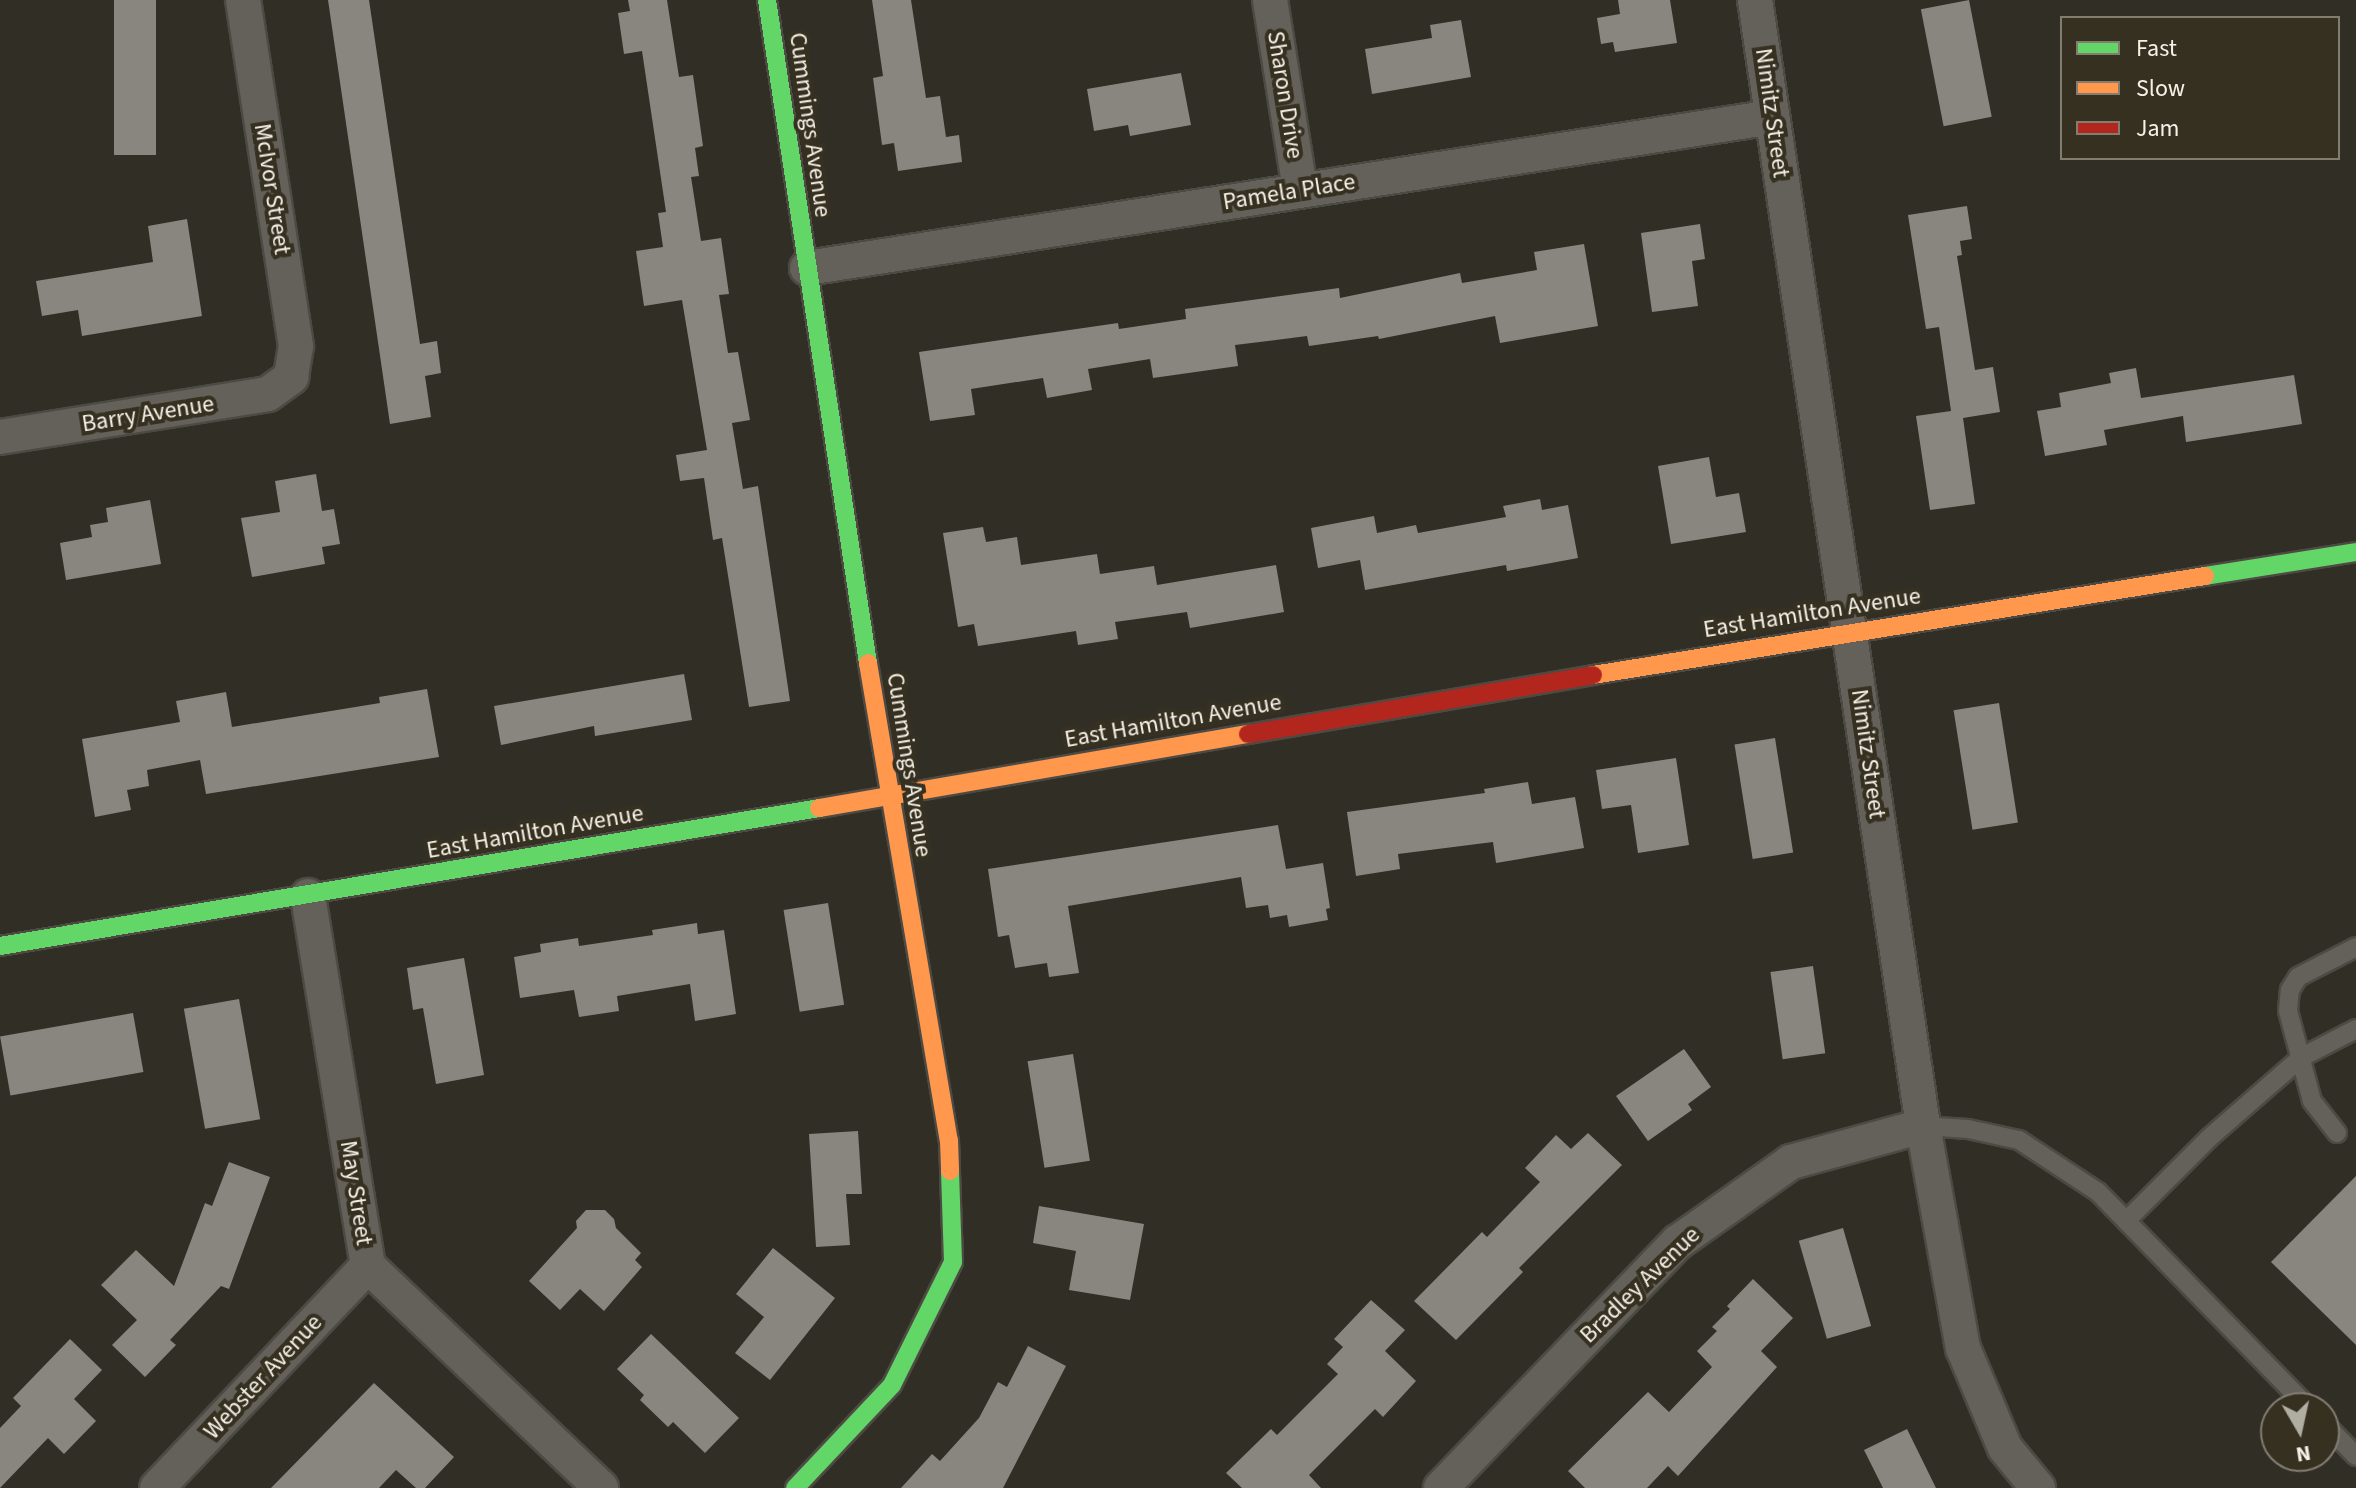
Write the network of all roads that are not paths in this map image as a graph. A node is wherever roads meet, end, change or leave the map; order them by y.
1 (243, 0) edge
2 (767, 0) edge
3 (1270, 0) edge
4 (1755, 0) edge
5 (1772, 117) junction
6 (1300, 190) junction
7 (807, 268) junction
8 (291, 377) joint
9 (0, 437) edge
10 (2356, 552) edge
11 (1850, 631) junction
12 (888, 794) junction
13 (308, 896) junction
14 (0, 946) edge
15 (2356, 947) edge
16 (2356, 1029) edge
17 (2302, 1057) junction
18 (1923, 1126) junction
19 (2337, 1133) dead end
20 (2126, 1221) junction
21 (368, 1266) junction
22 (2293, 1392) edge
23 (2340, 1440) edge
24 (2356, 1456) edge
25 (157, 1488) edge
26 (601, 1488) edge
27 (795, 1488) edge
28 (1441, 1488) edge
29 (2038, 1488) edge

1 - 8 street, McIvor Street
2 - 7 street, Cummings Avenue
3 - 6 street, Sharon Drive
4 - 5 street, Nimitz Street
5 - 6 street, Pamela Place
5 - 11 street, Nimitz Street
6 - 7 street, Pamela Place
7 - 12 street, Cummings Avenue
8 - 9 street, Barry Avenue
10 - 11 street, East Hamilton Avenue
11 - 12 street, East Hamilton Avenue
11 - 18 street, Nimitz Street
12 - 13 street, East Hamilton Avenue
12 - 27 street, Cummings Avenue
13 - 14 street, East Hamilton Avenue
13 - 21 street, May Street
15 - 17 lane
16 - 17 lane
17 - 19 lane
17 - 20 lane
18 - 20 lane
18 - 28 street, Bradley Avenue
18 - 29 street, Nimitz Street
20 - 22 lane
21 - 25 street, Webster Avenue
21 - 26 street, May Street
23 - 24 lane

